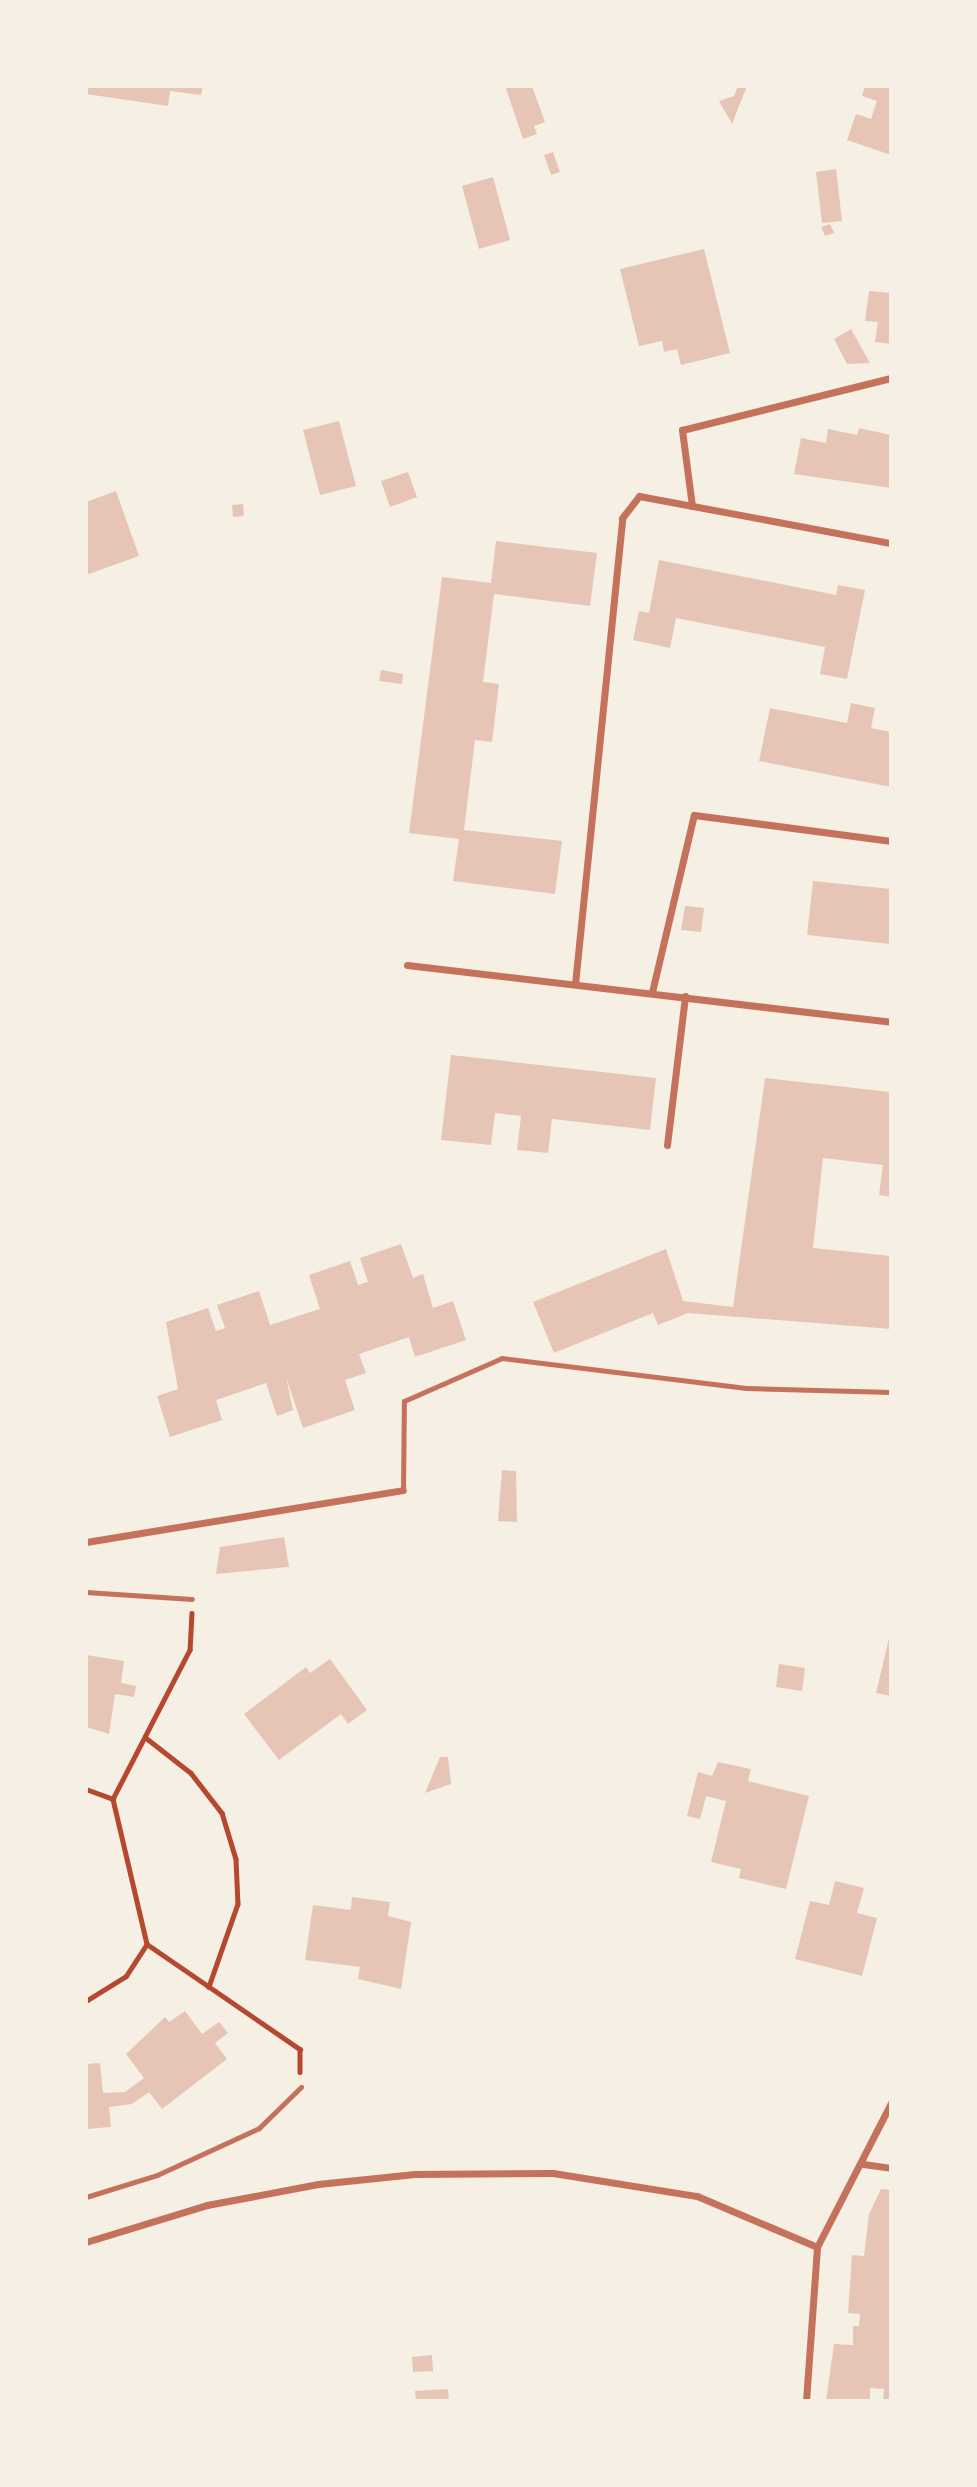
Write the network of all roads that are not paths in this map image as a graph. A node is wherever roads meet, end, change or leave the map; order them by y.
1 (891, 377) edge
2 (692, 506) junction
3 (891, 543) edge
4 (891, 841) edge
5 (407, 965) dead end
6 (575, 984) junction
7 (652, 992) junction
8 (685, 996) junction
9 (891, 1022) edge
10 (667, 1144) dead end
11 (891, 1392) edge
12 (403, 1490) joint
13 (86, 1542) edge
14 (86, 1591) edge
15 (192, 1599) road end
16 (301, 2087) road end
17 (891, 2103) edge
18 (863, 2165) junction
19 (891, 2168) edge
20 (86, 2197) edge
21 (86, 2242) edge
22 (817, 2247) junction
23 (806, 2401) edge

1 - 2 street
2 - 3 street
2 - 6 street
4 - 7 street
5 - 6 street
6 - 7 street
7 - 8 street
8 - 9 street
8 - 10 street
11 - 12 lane
12 - 13 street
14 - 15 lane
16 - 20 lane
17 - 18 street
18 - 19 street
18 - 22 street
21 - 22 street
22 - 23 street

